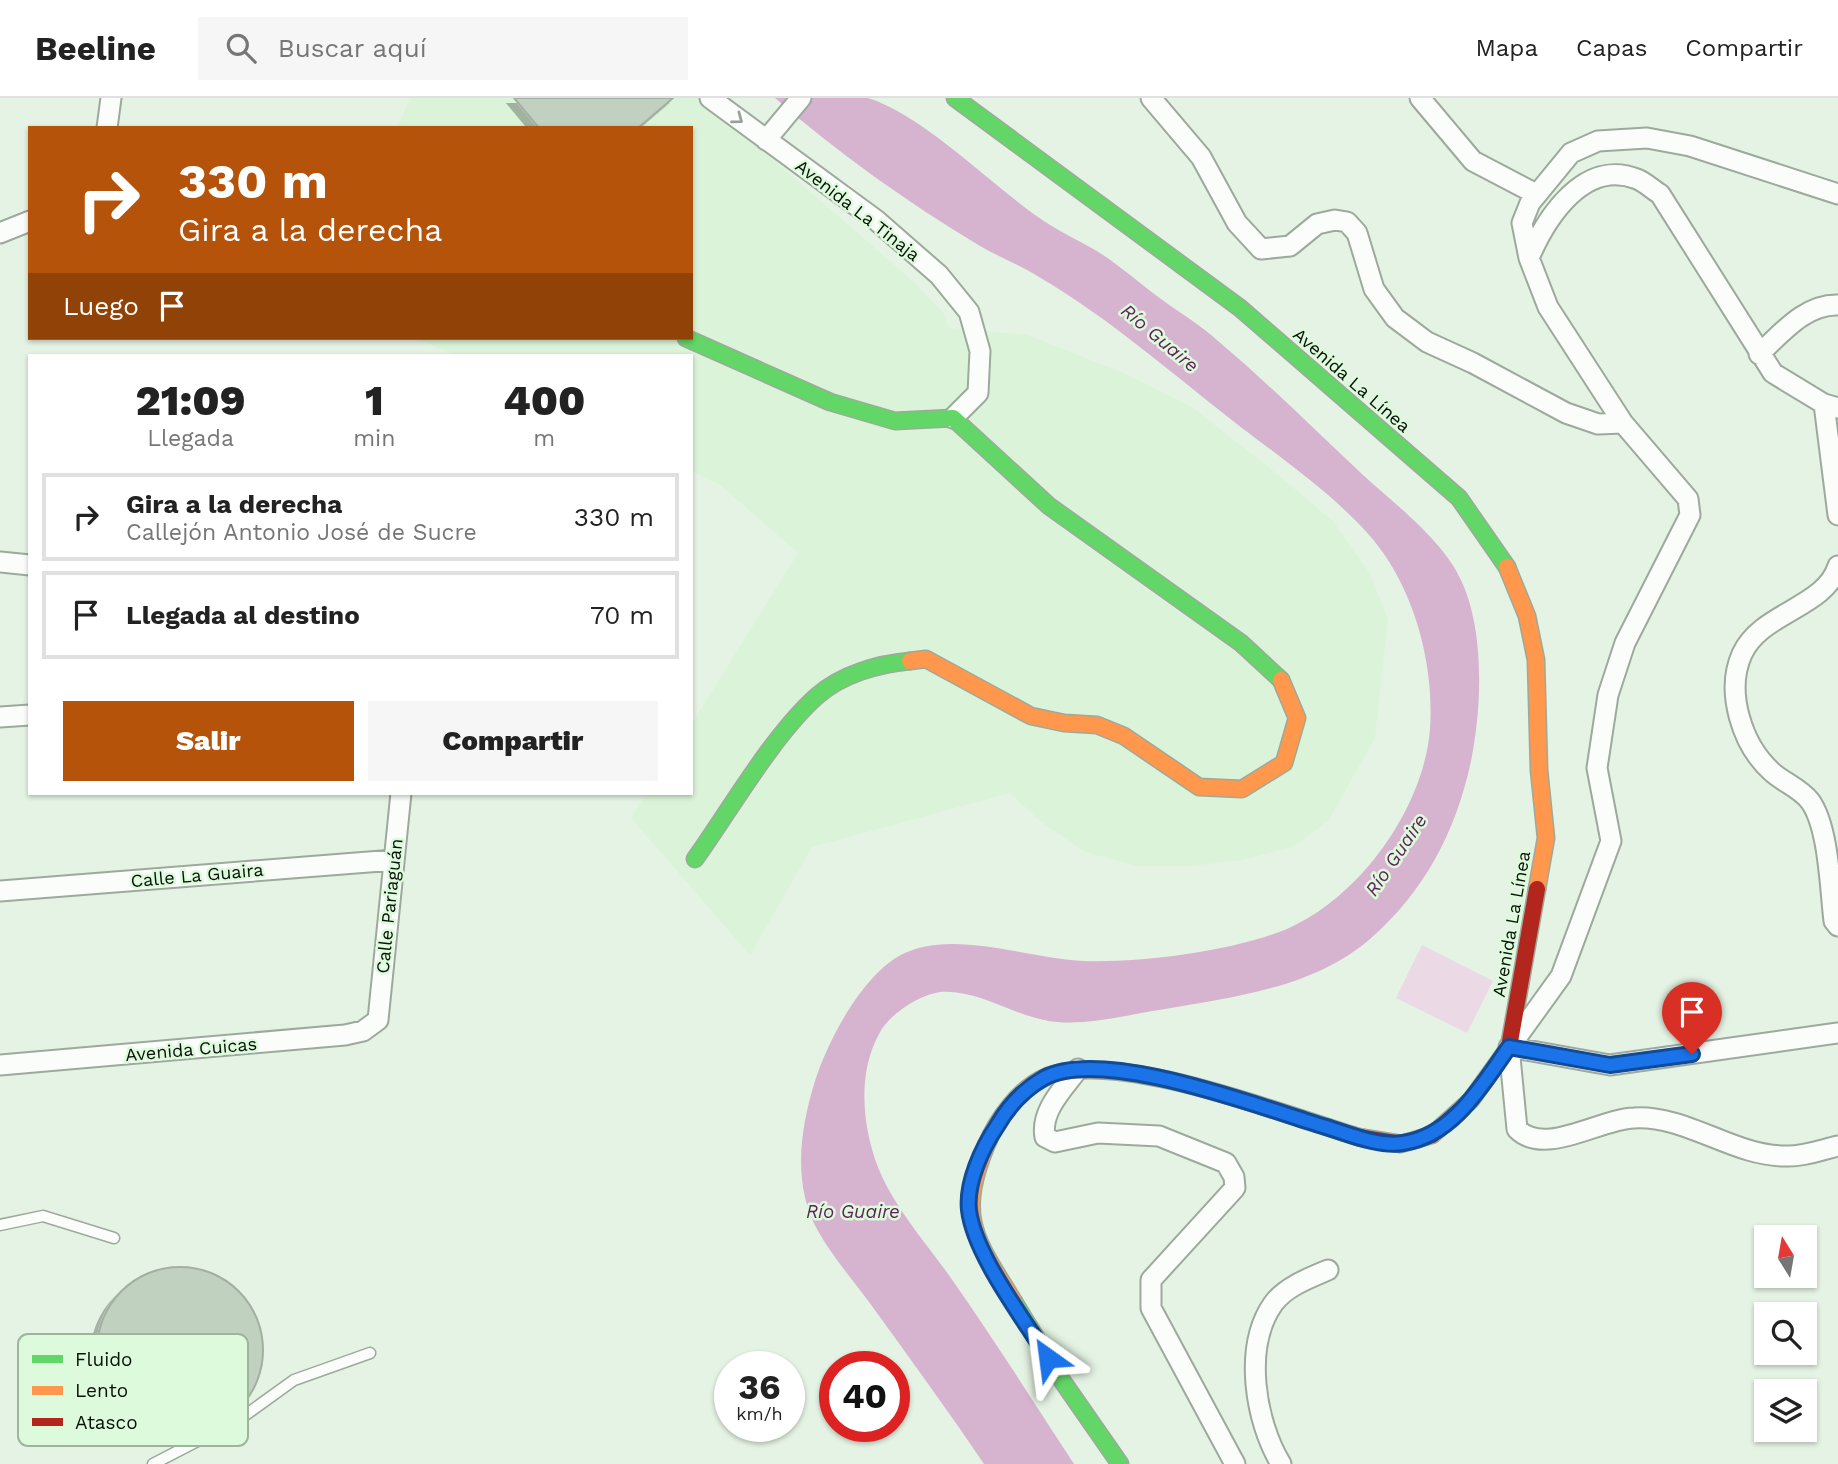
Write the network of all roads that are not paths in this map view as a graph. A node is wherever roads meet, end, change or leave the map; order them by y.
1 (110, 98) edge
2 (710, 98) edge
3 (801, 98) edge
4 (955, 98) edge
5 (1151, 98) edge
6 (1420, 98) edge
7 (107, 126) edge
8 (766, 140) junction
9 (1536, 194) junction
10 (1838, 194) edge
11 (28, 222) edge
12 (0, 233) edge
13 (1529, 258) junction
14 (1838, 305) edge
15 (690, 340) edge
16 (1759, 354) junction
17 (1831, 406) edge
18 (953, 418) junction
19 (1623, 423) junction
20 (1838, 515) edge
21 (0, 562) edge
22 (28, 565) edge
23 (1838, 566) edge
24 (28, 715) edge
25 (0, 718) edge
26 (401, 795) edge
27 (695, 859) dead end
28 (394, 860) junction
29 (0, 891) edge
30 (1838, 926) edge
31 (378, 1020) joint
32 (1838, 1033) edge
33 (1509, 1047) junction
34 (0, 1065) edge
35 (1078, 1069) junction
36 (1838, 1146) edge
37 (0, 1225) edge
38 (114, 1238) dead end
39 (1328, 1270) dead end
40 (370, 1353) dead end
41 (248, 1413) edge
42 (188, 1446) edge
43 (153, 1464) edge
44 (1120, 1464) edge
45 (1235, 1464) edge
46 (1281, 1464) edge

1 - 7 street
2 -> 8 street, Avenida La Tinaja
3 - 8 street
4 - 33 street, Avenida La Línea
5 - 19 street
6 - 9 street
8 - 18 street, Avenida La Tinaja
9 - 10 street
9 - 13 street
11 - 12 street
13 - 16 street
13 - 19 street
14 - 16 street
15 - 18 street
16 - 17 street
17 - 20 street
18 - 27 street
19 - 33 street
21 - 22 street
23 - 30 street
24 - 25 street
26 - 28 street, Calle Pariaguán
28 - 29 street, Calle La Guaira
28 - 31 street, Calle Pariaguán
31 - 34 street, Avenida Cuicas
32 - 33 street
33 - 35 street, Avenida La Línea
33 - 36 street
35 - 44 street, Avenida La Línea
35 - 45 street
37 - 38 lane
39 - 46 street
40 - 41 lane
42 - 43 lane

